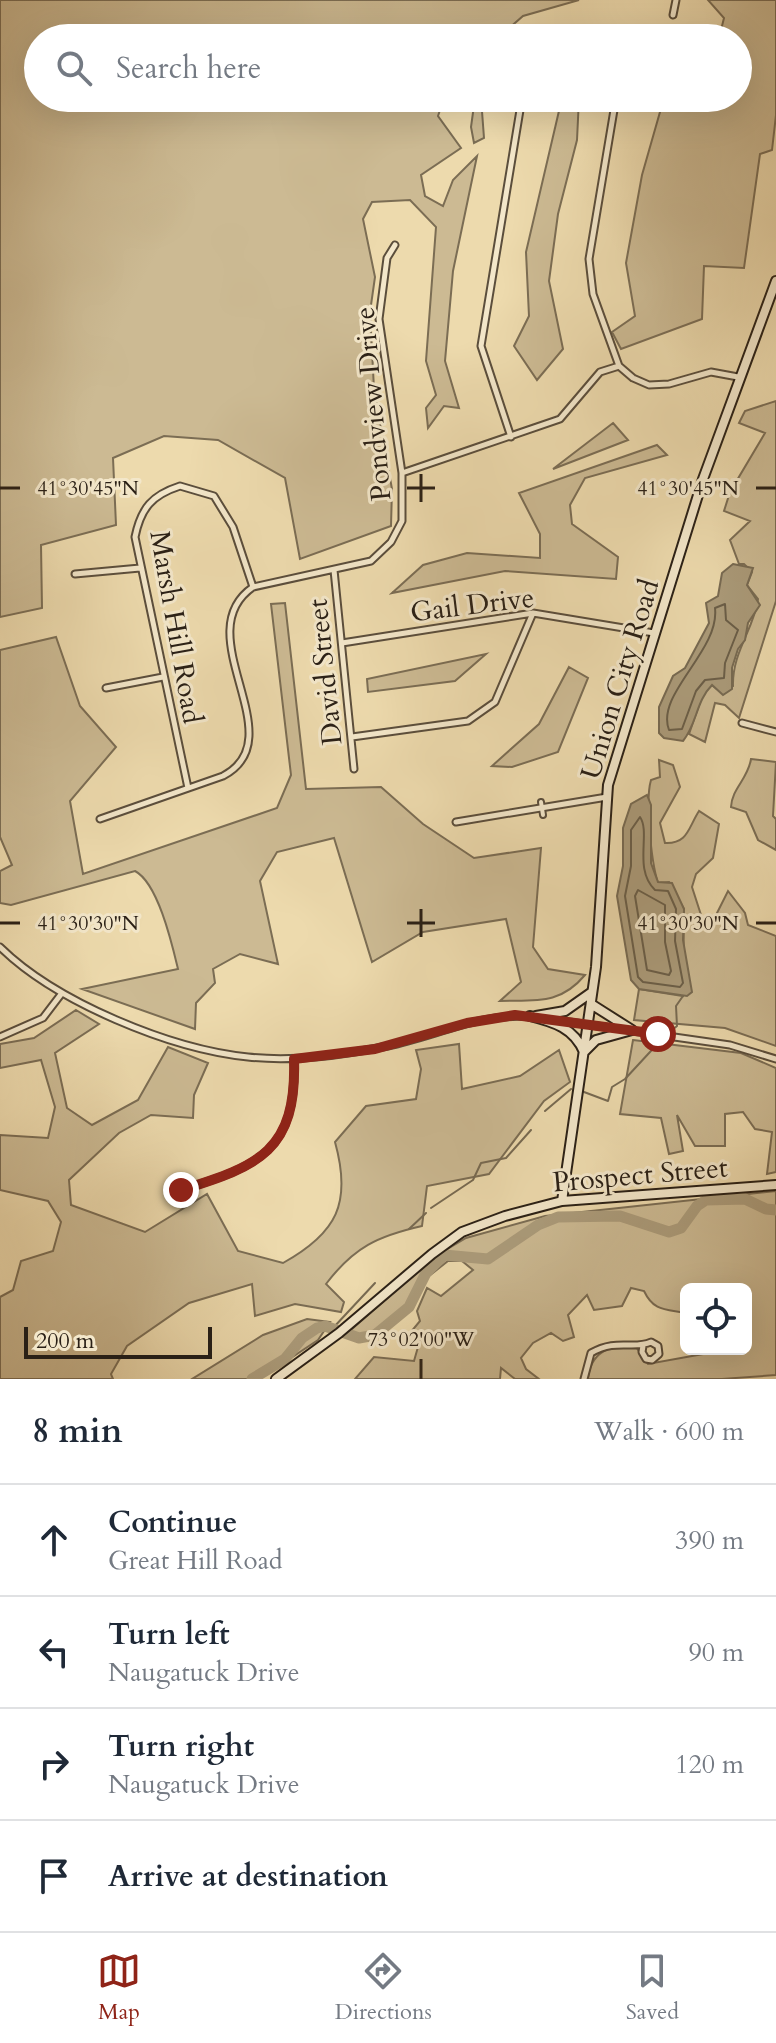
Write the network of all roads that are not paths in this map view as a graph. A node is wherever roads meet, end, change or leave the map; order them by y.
1 (676, 0) edge
2 (673, 15) dead end
3 (520, 112) edge
4 (614, 112) edge
5 (395, 245) dead end
6 (776, 281) edge
7 (619, 366) junction
8 (738, 377) junction
9 (511, 437) junction
10 (402, 473) junction
11 (140, 568) junction
12 (334, 570) junction
13 (75, 574) dead end
14 (253, 587) junction
15 (533, 613) junction
16 (654, 633) junction
17 (342, 643) junction
18 (163, 677) junction
19 (106, 688) dead end
20 (742, 723) dead end
21 (776, 732) edge
22 (352, 737) junction
23 (354, 769) dead end
24 (188, 788) junction
25 (607, 797) junction
26 (100, 819) dead end
27 (456, 822) dead end
28 (0, 947) edge
29 (593, 991) junction
30 (62, 993) junction
31 (591, 1004) junction
32 (530, 1016) junction
33 (588, 1023) junction
34 (632, 1030) junction
35 (0, 1037) edge
36 (584, 1052) junction
37 (294, 1059) junction
38 (776, 1059) edge
39 (776, 1185) edge
40 (181, 1190) dead end
41 (562, 1201) junction
42 (643, 1346) dead end
43 (276, 1379) edge
44 (584, 1379) edge

1 - 2 street
3 - 9 street
4 - 7 street
5 - 10 street, Pondview Drive
6 - 8 main road, Union City Road
7 - 8 street
7 - 9 street
8 - 16 main road, Union City Road
9 - 10 street
10 - 12 street, Pondview Drive
11 - 13 street
11 - 14 street, Marsh Hill Road
11 - 18 street, Marsh Hill Road
12 - 14 street, Pondview Drive
12 - 17 street, David Street
14 - 24 street
15 - 16 street, Gail Drive
15 - 17 street, Gail Drive
15 - 22 street
16 - 25 main road, Union City Road
17 - 22 street, David Street
18 - 19 street
18 - 24 street, Marsh Hill Road
20 - 21 street
22 - 23 street, David Street
24 - 26 street
25 - 27 street
25 - 29 main road, Union City Road
28 - 30 street
29 - 31 main road, Union City Road
29 - 32 main road
30 - 35 street
30 - 37 street
31 - 33 main road, Union City Road
31 - 34 main road
32 - 33 street
32 - 36 main road
32 - 37 street
33 - 34 street
33 - 36 main road, Union City Road
34 - 36 main road
34 - 38 street
36 - 41 main road, Union City Road
37 - 40 street
39 - 41 main road, Prospect Street
41 - 43 main road, Prospect Street
42 - 44 street

